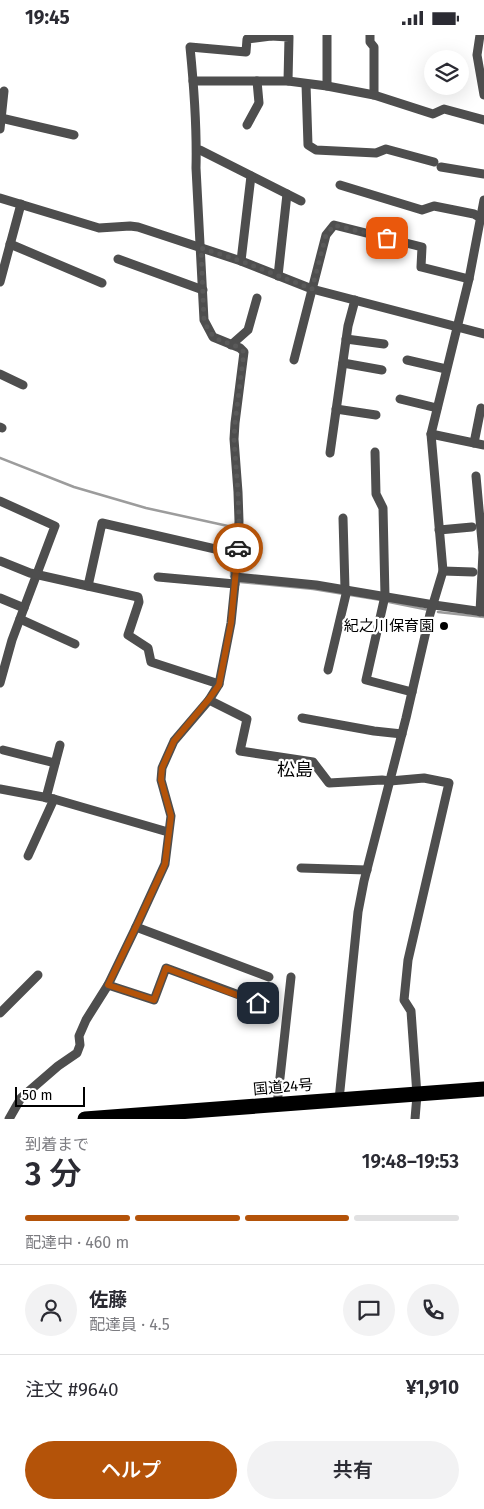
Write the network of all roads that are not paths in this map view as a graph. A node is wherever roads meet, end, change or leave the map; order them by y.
1 (327, 35) edge
2 (370, 35) edge
3 (480, 35) edge
4 (271, 36) edge
5 (289, 36) edge
6 (193, 81) junction
7 (257, 81) junction
8 (288, 81) junction
9 (306, 84) junction
10 (327, 86) junction
11 (4, 91) dead end
12 (374, 95) junction
13 (484, 95) edge
14 (1, 118) edge
15 (484, 120) edge
16 (247, 125) dead end
17 (0, 129) edge
18 (74, 135) dead end
19 (200, 150) dead end
20 (484, 174) edge
21 (251, 176) junction
22 (340, 185) dead end
23 (287, 194) junction
24 (0, 198) edge
25 (484, 200) edge
26 (301, 201) dead end
27 (21, 205) junction
28 (483, 218) edge
29 (6, 248) edge
30 (201, 248) junction
31 (118, 259) dead end
32 (241, 261) junction
33 (278, 275) junction
34 (469, 279) junction
35 (0, 282) edge
36 (102, 283) dead end
37 (312, 289) junction
38 (203, 290) junction
39 (257, 298) dead end
40 (355, 300) junction
41 (456, 327) junction
42 (484, 334) edge
43 (346, 339) junction
44 (384, 344) dead end
45 (231, 345) junction
46 (294, 360) dead end
47 (407, 360) dead end
48 (343, 363) junction
49 (446, 369) junction
50 (382, 370) dead end
51 (0, 374) edge
52 (24, 385) dead end
53 (400, 399) dead end
54 (437, 408) junction
55 (481, 408) dead end
56 (336, 409) junction
57 (376, 415) dead end
58 (431, 434) junction
59 (474, 443) junction
60 (484, 445) edge
61 (375, 452) dead end
62 (330, 453) dead end
63 (476, 476) dead end
64 (0, 501) edge
65 (343, 517) dead end
66 (472, 527) dead end
67 (439, 530) junction
68 (233, 553) junction
69 (0, 561) edge
70 (443, 571) junction
71 (473, 572) dead end
72 (37, 575) junction
73 (158, 577) dead end
74 (235, 580) junction
75 (88, 586) junction
76 (346, 592) junction
77 (0, 598) edge
78 (384, 600) junction
79 (434, 605) junction
80 (24, 608) junction
81 (482, 612) edge
82 (20, 619) junction
83 (75, 644) dead end
84 (328, 670) dead end
85 (0, 683) edge
86 (219, 685) junction
87 (412, 692) junction
88 (209, 699) junction
89 (302, 718) dead end
90 (402, 735) junction
91 (60, 745) dead end
92 (2, 750) dead end
93 (56, 763) junction
94 (390, 781) junction
95 (0, 789) edge
96 (50, 799) junction
97 (168, 833) junction
98 (28, 856) dead end
99 (301, 869) dead end
100 (367, 870) junction
101 (136, 927) junction
102 (38, 975) dead end
103 (269, 977) dead end
104 (291, 977) dead end
105 (108, 985) junction
106 (258, 1003) dead end
107 (0, 1013) edge
108 (484, 1089) edge
109 (417, 1095) junction
110 (339, 1100) junction
111 (277, 1105) junction
112 (9, 1119) edge
113 (86, 1119) edge
114 (416, 1119) edge

1 - 10 street
2 - 12 street
3 - 13 street
4 - 5 street
4 - 6 street
5 - 8 street
6 - 7 street
6 - 30 street
7 - 8 street
7 - 16 street
8 - 9 street
9 - 10 street
9 - 20 street
10 - 12 street
11 - 14 street
12 - 15 street
14 - 17 street
14 - 18 street
19 - 21 street
21 - 23 street
21 - 32 street
22 - 28 street
23 - 26 street
23 - 33 street
24 - 27 street
25 - 28 street
27 - 29 street
27 - 30 street
28 - 34 street
29 - 35 street
29 - 36 street
30 - 32 street
30 - 38 street
31 - 38 street
32 - 33 street
33 - 37 street
34 - 37 street
34 - 41 street
37 - 40 street
37 - 46 street
38 - 45 street
39 - 45 street
40 - 41 street
40 - 43 street
41 - 42 street
41 - 49 street
43 - 44 street
43 - 48 street
45 - 68 street
47 - 49 street
48 - 50 street
48 - 56 street
49 - 54 street
51 - 52 street
53 - 54 street
54 - 58 street
55 - 59 street
56 - 57 street
56 - 62 street
58 - 59 street
58 - 67 street
59 - 60 street
61 - 78 street
63 - 81 street
64 - 72 street
65 - 76 street
66 - 67 street
67 - 70 street
68 - 74 street
68 - 75 street
69 - 72 street
70 - 71 street
70 - 79 street
72 - 75 street
72 - 80 street
73 - 74 street
74 - 76 street
74 - 86 street
75 - 86 street
76 - 78 street
76 - 84 street
77 - 80 street
78 - 79 street
78 - 87 street
79 - 81 street
79 - 87 street
80 - 82 street
82 - 83 street
82 - 85 street
86 - 88 street
87 - 90 street
88 - 94 street
88 - 97 street
89 - 90 street
90 - 94 street
91 - 93 street
92 - 93 street
93 - 96 street
94 - 100 street
94 - 109 street
95 - 96 street
96 - 97 street
96 - 98 street
97 - 101 street
99 - 100 street
100 - 110 street
101 - 103 street
101 - 105 street
102 - 107 street
104 - 111 street
105 - 106 street
105 - 112 street
108 - 109 highway, 国道24号
109 - 110 highway, 国道24号
109 - 114 street
110 - 111 highway, 国道24号
111 - 113 highway, 国道24号

